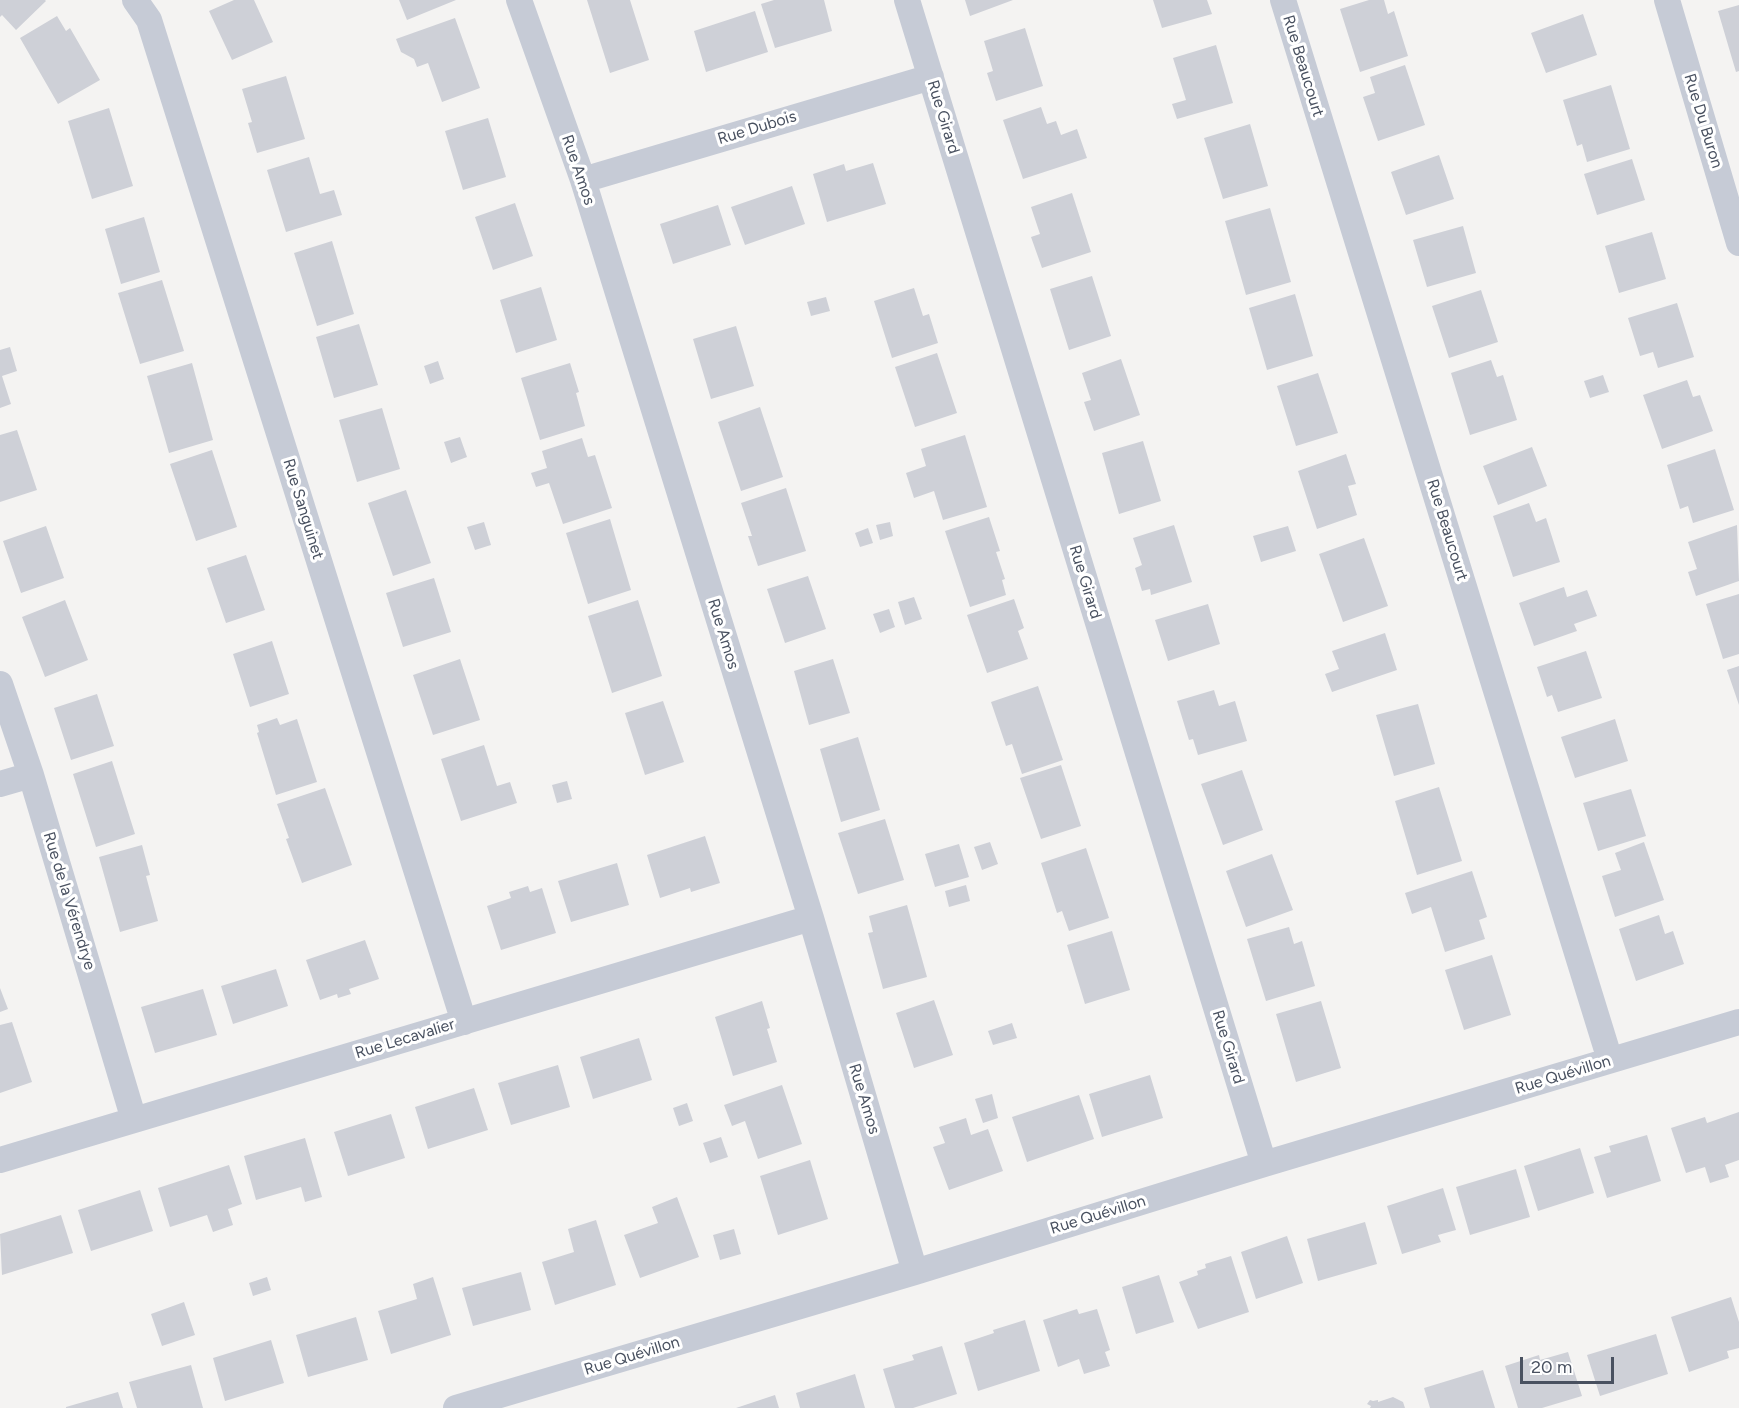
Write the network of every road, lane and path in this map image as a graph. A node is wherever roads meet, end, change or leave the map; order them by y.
1 (135, 0) edge
2 (519, 0) edge
3 (907, 0) edge
4 (1283, 0) edge
5 (1667, 0) edge
6 (931, 76) junction
7 (583, 180) junction
8 (1739, 243) edge
9 (0, 684) edge
10 (31, 775) junction
11 (0, 784) edge
12 (811, 918) junction
13 (464, 1022) junction
14 (1739, 1022) edge
15 (1610, 1060) junction
16 (134, 1120) junction
17 (0, 1160) edge
18 (1264, 1164) junction
19 (915, 1272) junction
20 (456, 1408) edge

1 - 13 street, Rue Sanguinet
2 - 7 street, Rue Amos
3 - 6 street, Rue Girard
4 - 15 street, Rue Beaucourt
5 - 8 street, Rue Du Buron
6 - 7 street, Rue Dubois
6 - 18 street, Rue Girard
7 - 12 street, Rue Amos
9 - 10 street, Rue de la Vérendrye
10 - 11 street
10 - 16 street, Rue de la Vérendrye
12 - 13 street, Rue Lecavalier
12 - 19 street, Rue Amos
13 - 16 street, Rue Lecavalier
14 - 15 street, Rue Quévillon
15 - 18 street, Rue Quévillon
16 - 17 street, Rue Lecavalier
18 - 19 street, Rue Quévillon
19 - 20 street, Rue Quévillon

